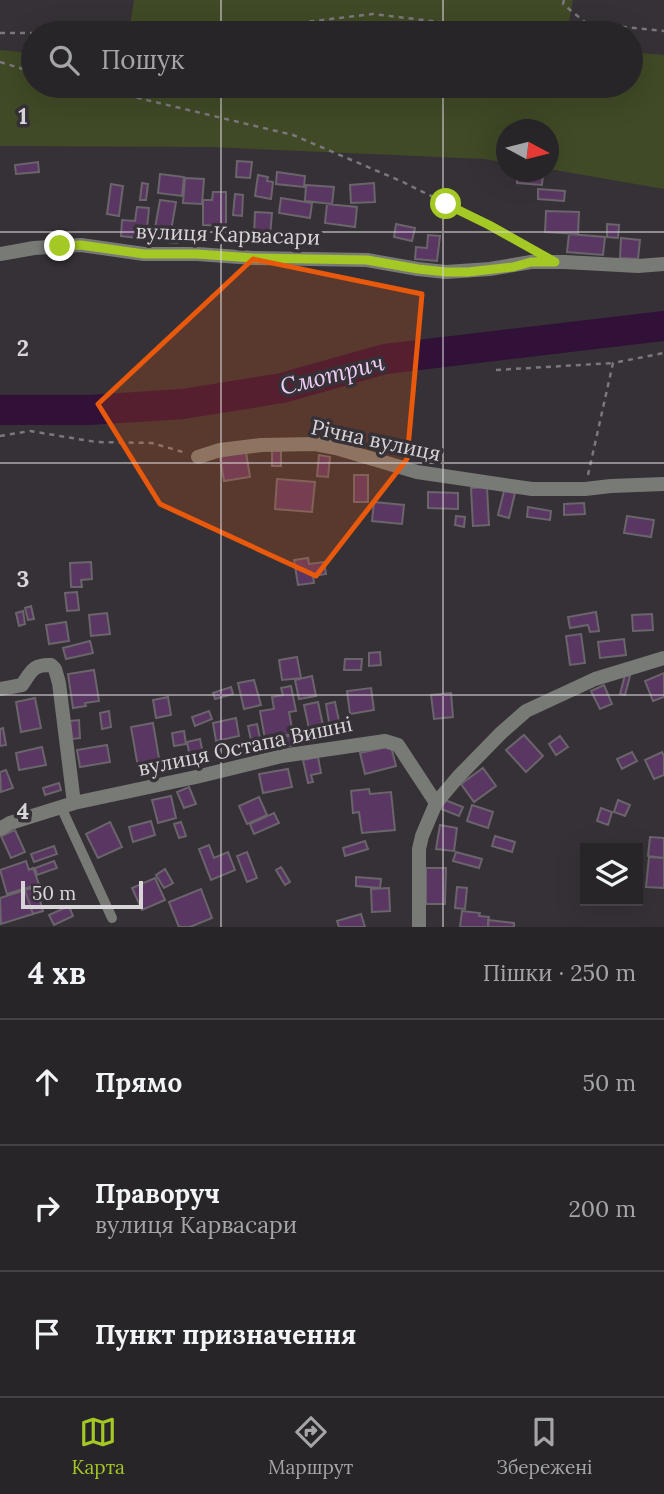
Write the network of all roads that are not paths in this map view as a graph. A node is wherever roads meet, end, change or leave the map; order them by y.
1 (0, 254) edge
2 (664, 264) edge
3 (198, 457) road end
4 (664, 484) edge
5 (664, 658) edge
6 (0, 689) edge
7 (436, 803) junction
8 (68, 805) junction
9 (0, 829) edge
10 (112, 918) dead end
11 (419, 927) edge

1 - 2 street, вулиця Карвасари
3 - 4 street, Річна вулиця
5 - 7 street
6 - 8 street
7 - 8 street, вулиця Остапа Вишні
7 - 11 street
8 - 9 street, вулиця Остапа Вишні
8 - 10 lane

